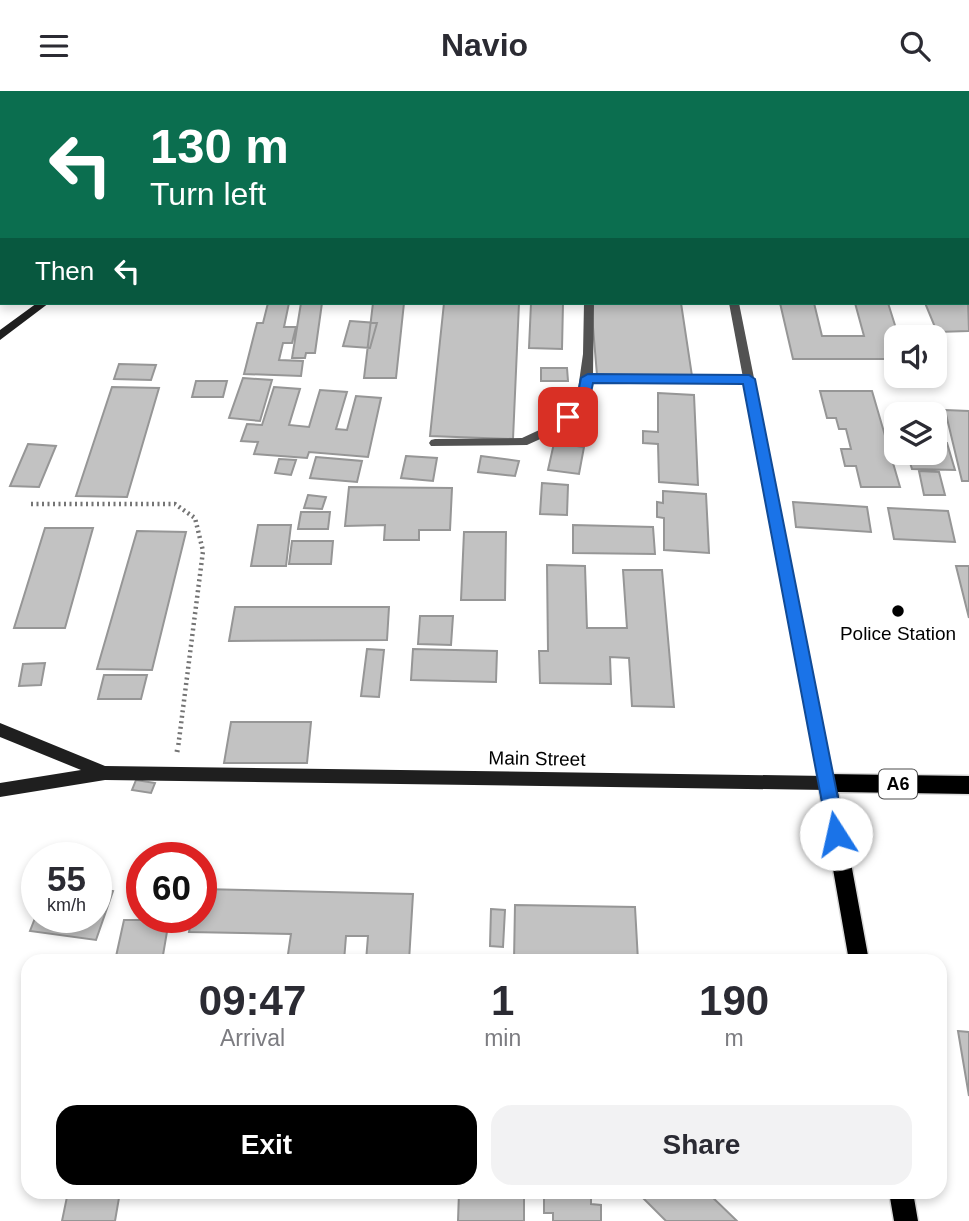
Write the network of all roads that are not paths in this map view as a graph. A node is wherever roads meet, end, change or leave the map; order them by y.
1 (41, 305) edge
2 (589, 305) edge
3 (734, 305) edge
4 (0, 336) edge
5 (588, 378) junction
6 (749, 379) junction
7 (435, 443) dead end
8 (0, 730) edge
9 (105, 773) junction
10 (827, 783) junction
11 (969, 785) edge
12 (0, 790) edge
13 (858, 954) edge
14 (902, 1199) edge
15 (906, 1221) edge

1 - 4 street
2 - 5 street
3 - 6 street
5 - 6 street
5 - 7 street
6 - 10 street
8 - 9 street
9 - 10 street, Main Street
9 - 12 street
10 - 11 main road, Main Street / A6
10 - 13 main road
14 - 15 main road

